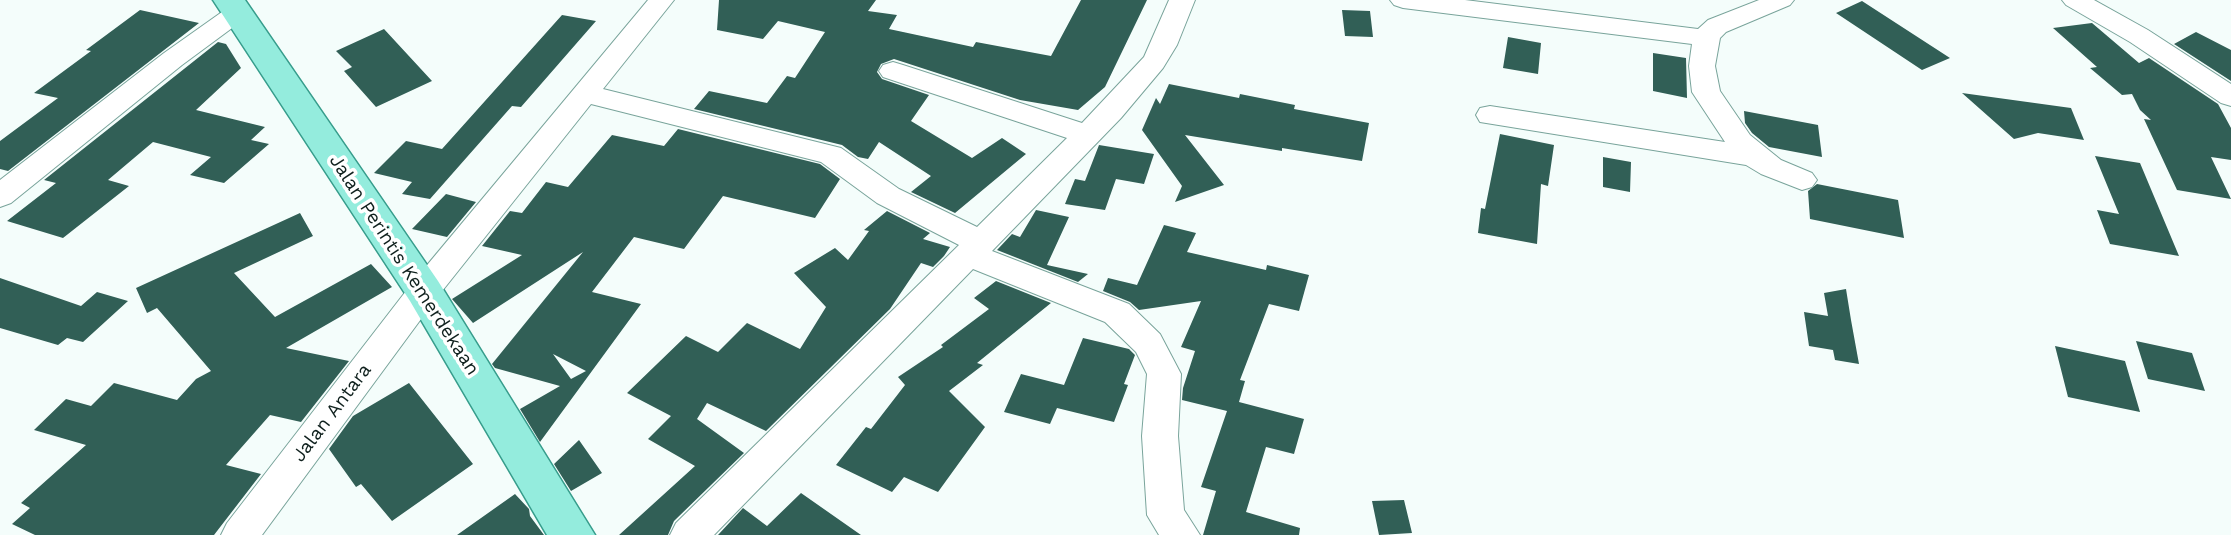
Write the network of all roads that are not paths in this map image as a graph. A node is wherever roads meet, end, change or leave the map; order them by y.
1 (661, 0) edge
2 (1182, 0) edge
3 (1403, 0) edge
4 (1781, 0) edge
5 (2075, 0) edge
6 (233, 6) edge
7 (1706, 38) junction
8 (893, 71) dead end
9 (587, 94) junction
10 (2231, 97) edge
11 (1490, 115) dead end
12 (1088, 135) junction
13 (1754, 156) junction
14 (1802, 180) dead end
15 (0, 196) edge
16 (975, 249) junction
17 (424, 291) junction
18 (240, 535) edge
19 (572, 535) edge
20 (690, 535) edge
21 (1181, 535) edge

1 - 9 street, Jalan Antara
2 - 12 street
3 - 7 street
4 - 7 street
5 - 10 street
6 - 15 street
6 - 17 main road, Jalan Perintis Kemerdekaan
7 - 13 street
8 - 12 street
9 - 16 street
9 - 17 street, Jalan Antara
11 - 13 street
12 - 16 street
13 - 14 street
16 - 20 street
16 - 21 street
17 - 18 street, Jalan Antara
17 - 19 main road, Jalan Perintis Kemerdekaan

